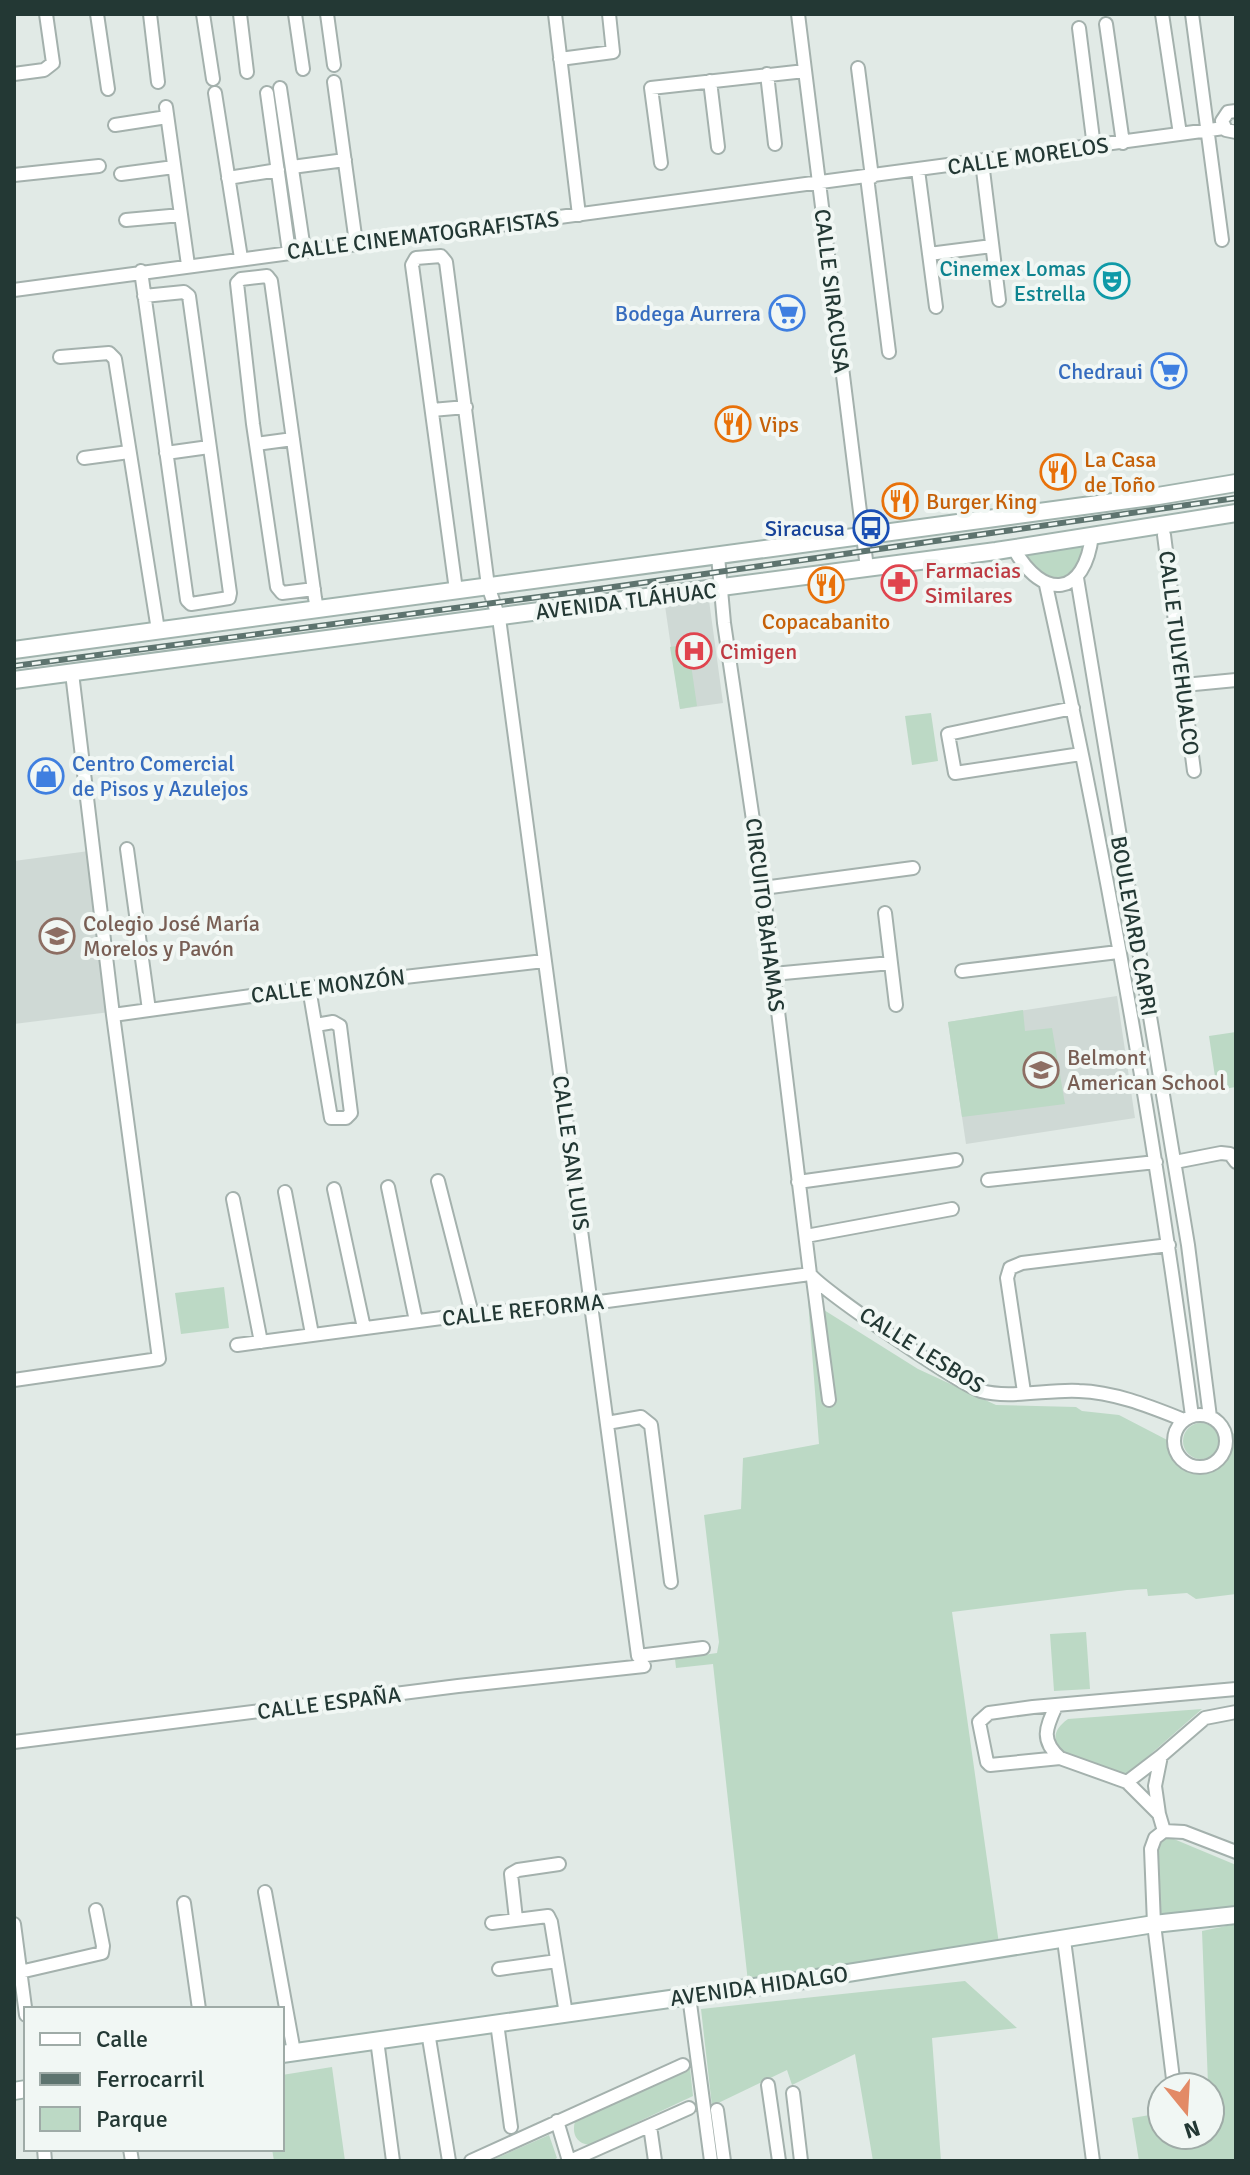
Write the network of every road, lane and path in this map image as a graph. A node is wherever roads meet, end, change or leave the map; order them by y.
1 (46, 14) edge
2 (97, 14) edge
3 (150, 14) edge
4 (203, 14) edge
5 (240, 14) edge
6 (295, 14) edge
7 (327, 14) edge
8 (555, 14) edge
9 (609, 14) edge
10 (798, 14) edge
11 (1162, 14) edge
12 (1192, 14) edge
13 (1106, 24) dead end
14 (1079, 28) dead end
15 (560, 59) junction
16 (334, 65) dead end
17 (858, 68) dead end
18 (303, 69) dead end
19 (805, 71) junction
20 (247, 72) dead end
21 (14, 74) edge
22 (767, 74) junction
23 (213, 79) dead end
24 (710, 81) junction
25 (158, 82) dead end
26 (334, 82) dead end
27 (108, 89) dead end
28 (215, 93) dead end
29 (1236, 111) edge
30 (115, 125) dead end
31 (1208, 130) junction
32 (1230, 130) edge
33 (1180, 134) junction
34 (1123, 143) junction
35 (775, 144) dead end
36 (718, 147) dead end
37 (1094, 147) junction
38 (345, 160) junction
39 (982, 162) junction
40 (661, 163) dead end
41 (99, 166) dead end
42 (174, 167) junction
43 (292, 167) junction
44 (278, 170) junction
45 (918, 170) junction
46 (121, 174) dead end
47 (14, 175) edge
48 (869, 177) junction
49 (228, 178) junction
50 (833, 182) joint
51 (818, 184) junction
52 (181, 215) junction
53 (579, 215) junction
54 (126, 220) dead end
55 (1222, 240) dead end
56 (356, 243) junction
57 (992, 246) junction
58 (304, 250) junction
59 (289, 252) junction
60 (929, 254) junction
61 (241, 258) junction
62 (188, 265) junction
63 (141, 271) junction
64 (14, 290) edge
65 (144, 296) junction
66 (999, 300) dead end
67 (936, 307) dead end
68 (889, 352) dead end
69 (60, 357) dead end
70 (466, 407) junction
71 (432, 410) junction
72 (293, 439) junction
73 (256, 444) junction
74 (209, 447) junction
75 (129, 452) junction
76 (166, 453) junction
77 (84, 458) dead end
78 (1236, 483) edge
79 (1236, 513) edge
80 (862, 534) junction
81 (1092, 535) junction
82 (1164, 535) dead end
83 (1014, 549) junction
84 (718, 556) junction
85 (867, 568) junction
86 (1077, 578) junction
87 (1046, 585) junction
88 (488, 586) junction
89 (722, 588) junction
90 (314, 589) junction
91 (456, 590) junction
92 (317, 609) junction
93 (499, 618) junction
94 (158, 630) junction
95 (14, 650) edge
96 (72, 673) junction
97 (14, 680) edge
98 (1236, 680) edge
99 (1184, 685) junction
100 (1073, 708) junction
101 (1081, 754) junction
102 (1194, 771) dead end
103 (127, 849) dead end
104 (913, 868) dead end
105 (763, 888) junction
106 (885, 913) dead end
107 (1118, 952) junction
108 (544, 961) junction
109 (891, 963) junction
110 (962, 971) dead end
111 (773, 974) junction
112 (309, 988) junction
113 (896, 1005) dead end
114 (149, 1010) junction
115 (113, 1015) junction
116 (316, 1025) junction
117 (956, 1160) dead end
118 (1156, 1162) junction
119 (1175, 1162) junction
120 (1236, 1162) edge
121 (988, 1180) dead end
122 (438, 1181) dead end
123 (798, 1182) junction
124 (388, 1187) dead end
125 (334, 1189) dead end
126 (285, 1192) dead end
127 (233, 1199) dead end
128 (952, 1209) dead end
129 (806, 1236) junction
130 (1169, 1245) junction
131 (812, 1277) junction
132 (592, 1303) junction
133 (472, 1314) junction
134 (416, 1321) junction
135 (364, 1328) junction
136 (312, 1334) junction
137 (261, 1342) junction
138 (237, 1345) dead end
139 (14, 1380) edge
140 (1024, 1392) junction
141 (829, 1400) dead end
142 (1210, 1417) junction
143 (1188, 1418) junction
144 (607, 1423) junction
145 (1236, 1425) edge
146 (1222, 1427) junction
147 (671, 1582) dead end
148 (703, 1648) dead end
149 (640, 1663) junction
150 (1236, 1689) edge
151 (1056, 1706) junction
152 (1236, 1712) edge
153 (14, 1742) edge
154 (1161, 1756) junction
155 (1060, 1758) junction
156 (1127, 1782) junction
157 (1159, 1814) junction
158 (1164, 1831) junction
159 (1236, 1852) edge
160 (559, 1864) dead end
161 (265, 1892) dead end
162 (184, 1903) dead end
163 (96, 1910) dead end
164 (1236, 1915) edge
165 (516, 1919) junction
166 (492, 1923) dead end
167 (14, 1924) edge
168 (1154, 1924) junction
169 (1064, 1940) junction
170 (557, 1961) junction
171 (499, 1969) dead end
172 (20, 1972) junction
173 (689, 1996) junction
174 (25, 2007) edge
175 (199, 2007) edge
176 (281, 2007) edge
177 (566, 2014) junction
178 (497, 2023) junction
179 (284, 2025) edge
180 (428, 2032) junction
181 (377, 2040) junction
182 (288, 2053) edge
183 (683, 2065) dead end
184 (1172, 2071) edge
185 (768, 2085) dead end
186 (793, 2093) dead end
187 (689, 2108) dead end
188 (717, 2110) dead end
189 (557, 2121) junction
190 (650, 2126) junction
191 (511, 2127) dead end
192 (393, 2161) edge
193 (449, 2161) edge
194 (471, 2161) edge
195 (570, 2161) edge
196 (655, 2161) edge
197 (711, 2161) edge
198 (724, 2161) edge
199 (779, 2161) edge
200 (801, 2161) edge
201 (1093, 2161) edge

1 - 21 street
2 - 27 street
3 - 25 street
4 - 23 street
5 - 20 street
6 - 18 street
7 - 16 street
8 - 15 street
9 - 15 street
10 - 19 street, CALLE SIRACUSA
11 - 33 street
12 - 31 street
13 - 34 street
14 - 37 street
15 - 53 street
17 - 48 street
19 - 22 street
19 - 51 street, CALLE SIRACUSA
22 - 24 street
22 - 35 street
24 - 36 street
24 - 40 street
26 - 38 street
28 - 49 street
29 - 32 street
30 - 42 street
31 - 32 street, CALLE MORELOS
31 - 33 street, CALLE MORELOS
31 - 55 street
33 - 34 street, CALLE MORELOS
34 - 37 street, CALLE MORELOS
37 - 39 street, CALLE MORELOS
38 - 43 street
38 - 56 street
39 - 45 street, CALLE MORELOS
39 - 57 street
41 - 47 street
42 - 46 street
42 - 52 street
43 - 44 street
43 - 58 street
44 - 49 street
44 - 59 street
45 - 48 street, CALLE MORELOS
45 - 60 street
48 - 50 street, CALLE MORELOS
48 - 68 street
49 - 61 street
50 - 51 street, CALLE CINEMATOGRAFISTAS
51 - 53 street, CALLE CINEMATOGRAFISTAS
51 - 80 street, CALLE SIRACUSA
52 - 54 street
52 - 62 street
53 - 56 street, CALLE CINEMATOGRAFISTAS
56 - 58 street, CALLE CINEMATOGRAFISTAS
57 - 60 street
57 - 66 street
58 - 59 street, CALLE CINEMATOGRAFISTAS
59 - 61 street, CALLE CINEMATOGRAFISTAS
60 - 67 street
61 - 62 street, CALLE CINEMATOGRAFISTAS
62 - 63 street, CALLE CINEMATOGRAFISTAS
63 - 64 street, CALLE CINEMATOGRAFISTAS
63 - 65 street
65 - 74 street
65 - 76 street
69 - 75 street
70 - 71 street
70 - 71 street, CALLE SAN LUIS
70 - 88 street, CALLE SAN LUIS
71 - 91 street
72 - 73 street
72 - 73 street
72 - 90 street
73 - 90 street
74 - 76 street
74 - 76 street
75 - 77 street
75 - 94 street
78 - 80 main road, AVENIDA TLÁHUAC
79 - 81 main road, AVENIDA TLÁHUAC
80 - 84 main road, AVENIDA TLÁHUAC
80 - 85 street, CALLE SIRACUSA
81 - 83 main road, AVENIDA TLÁHUAC
81 - 86 street
82 - 99 street, CALLE TULYEHUALCO
83 - 85 main road, AVENIDA TLÁHUAC
83 - 87 street
84 - 88 main road, AVENIDA TLÁHUAC
84 - 89 street, CIRCUITO BAHAMAS
85 - 89 main road, AVENIDA TLÁHUAC
86 - 87 street
86 - 119 street, BOULEVARD CAPRI
87 - 100 street, BOULEVARD CAPRI
88 - 91 main road, AVENIDA TLÁHUAC
88 - 93 street, CALLE SAN LUIS
89 - 93 main road, AVENIDA TLÁHUAC
89 - 105 street, CIRCUITO BAHAMAS
90 - 92 street
91 - 92 main road, AVENIDA TLÁHUAC
92 - 94 main road, AVENIDA TLÁHUAC
93 - 96 main road, AVENIDA TLÁHUAC
93 - 108 street, CALLE SAN LUIS
94 - 95 main road, AVENIDA TLÁHUAC
96 - 97 main road, AVENIDA TLÁHUAC
96 - 115 street
98 - 99 street
99 - 102 street, CALLE TULYEHUALCO
100 - 101 street, BOULEVARD CAPRI
100 - 101 street
101 - 107 street, BOULEVARD CAPRI
103 - 114 street
104 - 105 street
105 - 111 street, CIRCUITO BAHAMAS
106 - 109 street
107 - 110 street
107 - 118 street, BOULEVARD CAPRI
108 - 112 street, CALLE MONZÓN
108 - 132 street, CALLE SAN LUIS
109 - 111 street
109 - 113 street
111 - 123 street, CIRCUITO BAHAMAS
112 - 114 street, CALLE MONZÓN
112 - 116 street
114 - 115 street, CALLE MONZÓN
115 - 139 street
116 - 116 street
117 - 123 street
118 - 121 street
118 - 130 street, BOULEVARD CAPRI
119 - 120 street
119 - 142 street, BOULEVARD CAPRI
122 - 133 street
123 - 129 street, CIRCUITO BAHAMAS
124 - 134 street
125 - 135 street
126 - 136 street
127 - 137 street
128 - 129 street
129 - 131 street, CIRCUITO BAHAMAS
130 - 140 street
130 - 143 street, BOULEVARD CAPRI
131 - 132 street, CALLE REFORMA
131 - 140 street, CALLE LESBOS
131 - 141 street, CIRCUITO BAHAMAS
132 - 133 street, CALLE REFORMA
132 - 144 street, CALLE SAN LUIS
133 - 134 street, CALLE REFORMA
134 - 135 street, CALLE REFORMA
135 - 136 street, CALLE REFORMA
136 - 137 street, CALLE REFORMA
137 - 138 street, CALLE REFORMA
140 - 143 street, CALLE LESBOS
142 - 143 street
142 - 146 street
143 - 146 street
144 - 147 street
144 - 149 street, CALLE SAN LUIS
145 - 146 street
148 - 149 street
149 - 153 street, CALLE ESPAÑA
150 - 151 street
151 - 155 street
151 - 155 street
152 - 154 street
154 - 156 street
154 - 157 street
155 - 156 street
156 - 157 street
157 - 158 street
158 - 159 street
158 - 168 street
160 - 165 street
161 - 176 street
162 - 175 street
163 - 172 street
164 - 168 main road, AVENIDA HIDALGO
165 - 166 street
165 - 170 street
167 - 172 street
168 - 169 main road, AVENIDA HIDALGO
168 - 184 street
169 - 173 main road, AVENIDA HIDALGO
169 - 201 street
170 - 171 street
170 - 177 street
172 - 174 street
173 - 177 main road, AVENIDA HIDALGO
173 - 197 street
177 - 178 main road, AVENIDA HIDALGO
178 - 180 main road, AVENIDA HIDALGO
178 - 191 street
179 - 182 street
180 - 181 main road, AVENIDA HIDALGO
180 - 193 street
181 - 182 main road, AVENIDA HIDALGO
181 - 192 street
183 - 189 street
185 - 199 street
186 - 200 street
187 - 190 street
188 - 198 street
189 - 194 street
189 - 195 street
190 - 195 street
190 - 196 street

